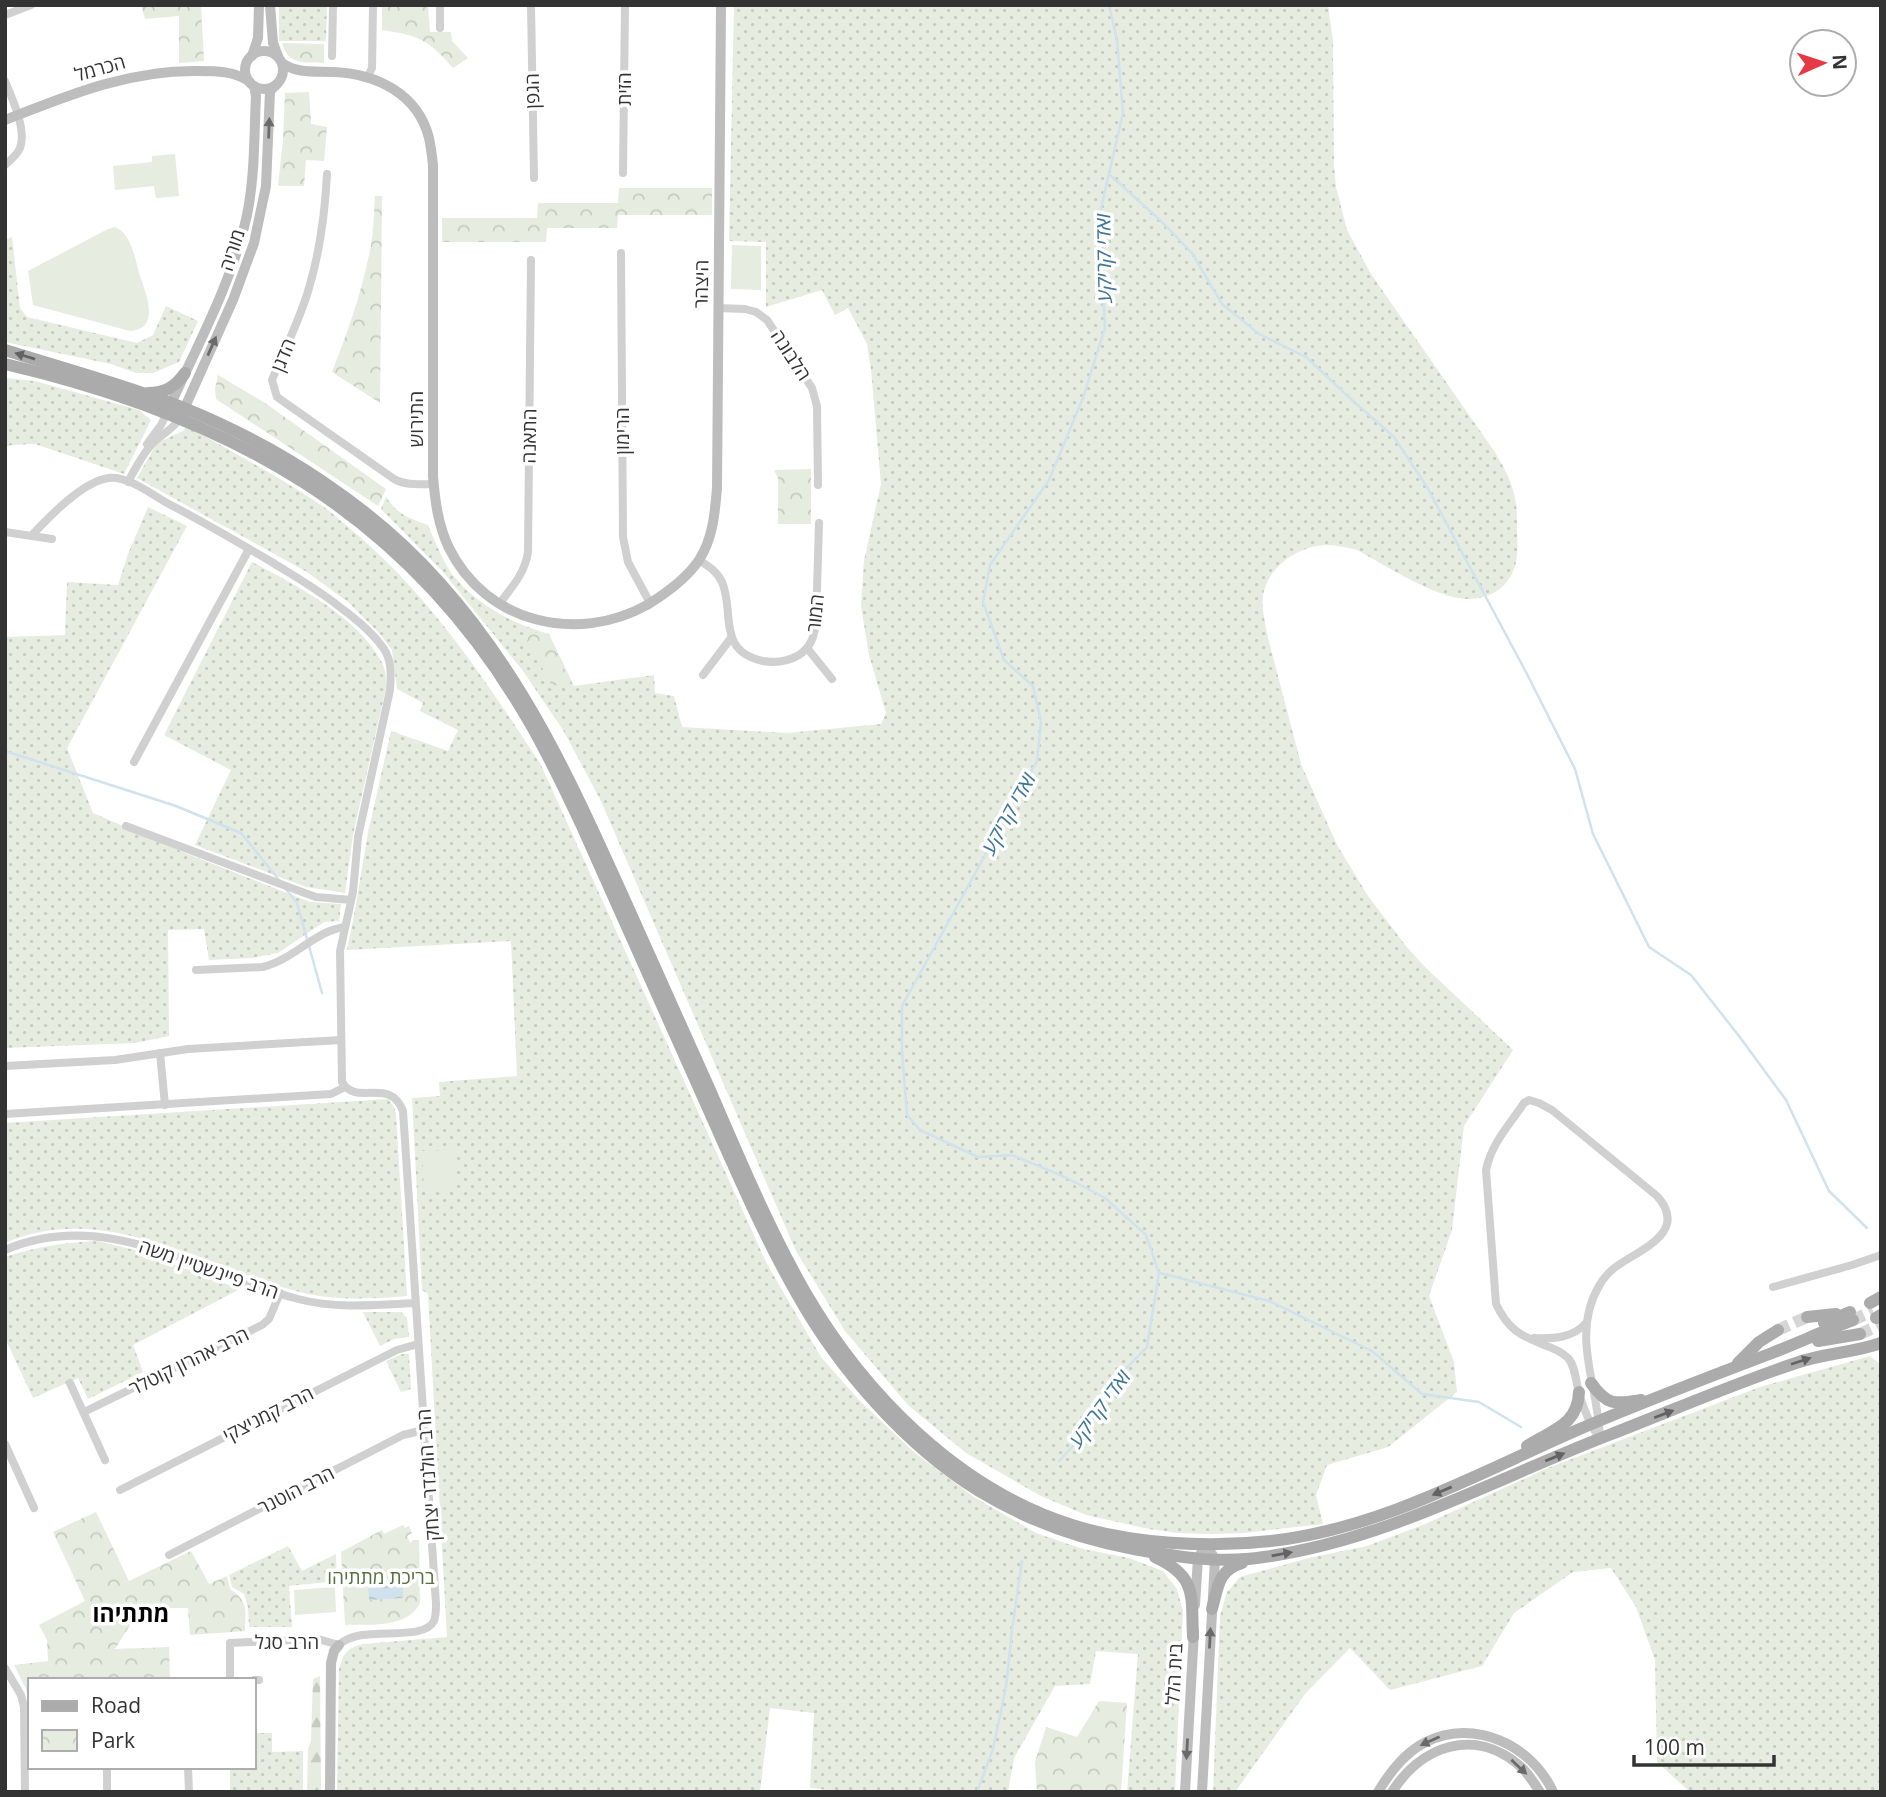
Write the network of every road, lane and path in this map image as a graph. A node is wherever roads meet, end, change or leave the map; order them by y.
1 (31, 5) edge
2 (259, 5) edge
3 (270, 5) edge
4 (332, 5) edge
5 (373, 5) edge
6 (440, 5) edge
7 (531, 5) edge
8 (625, 5) edge
9 (721, 5) edge
10 (5, 15) edge
11 (440, 28) dead end
12 (332, 56) dead end
13 (250, 58) junction
14 (281, 61) junction
15 (208, 71) junction
16 (308, 72) junction
17 (368, 76) junction
18 (5, 81) edge
19 (279, 82) junction
20 (252, 84) junction
21 (18, 115) junction
22 (5, 120) edge
23 (5, 165) edge
24 (623, 173) dead end
25 (327, 174) dead end
26 (534, 177) dead end
27 (621, 253) dead end
28 (531, 261) dead end
29 (718, 308) junction
30 (5, 350) edge
31 (5, 364) edge
32 (185, 373) junction
33 (137, 392) junction
34 (169, 409) junction
35 (182, 413) junction
36 (141, 459) junction
37 (128, 482) junction
38 (434, 484) junction
39 (818, 485) dead end
40 (820, 523) dead end
41 (5, 532) edge
42 (32, 535) junction
43 (52, 539) dead end
44 (249, 549) junction
45 (699, 560) junction
46 (500, 603) junction
47 (650, 603) junction
48 (731, 638) junction
49 (807, 648) junction
50 (704, 675) dead end
51 (832, 679) dead end
52 (134, 762) dead end
53 (126, 826) dead end
54 (351, 900) junction
55 (345, 928) junction
56 (196, 970) dead end
57 (341, 1040) junction
58 (160, 1053) junction
59 (5, 1066) edge
60 (345, 1087) junction
61 (166, 1105) junction
62 (5, 1114) edge
63 (5, 1250) edge
64 (1881, 1255) edge
65 (1773, 1287) dead end
66 (280, 1293) junction
67 (415, 1303) junction
68 (1807, 1317) tunnel mouth
69 (1853, 1321) junction
70 (1586, 1323) junction
71 (1778, 1330) tunnel mouth
72 (1527, 1338) junction
73 (1881, 1343) edge
74 (418, 1344) junction
75 (1736, 1365) junction
76 (1723, 1371) junction
77 (71, 1383) dead end
78 (1591, 1383) junction
79 (1578, 1392) junction
80 (1662, 1396) junction
81 (83, 1412) junction
82 (1595, 1423) junction
83 (424, 1430) junction
84 (1600, 1438) junction
85 (5, 1444) edge
86 (105, 1460) dead end
87 (1481, 1474) junction
88 (120, 1490) dead end
89 (34, 1508) dead end
90 (1208, 1544) junction
91 (1140, 1550) junction
92 (169, 1555) dead end
93 (1198, 1558) junction
94 (1255, 1559) junction
95 (1214, 1560) junction
96 (1212, 1609) junction
97 (1193, 1637) junction
98 (339, 1644) junction
99 (5, 1668) edge
100 (230, 1678) edge
101 (1494, 1744) junction
102 (107, 1769) edge
103 (188, 1769) edge
104 (25, 1792) edge
105 (107, 1792) edge
106 (188, 1792) edge
107 (330, 1792) edge
108 (1185, 1792) edge
109 (1202, 1792) edge
110 (1378, 1792) edge
111 (1392, 1792) edge
112 (1540, 1792) edge
113 (1553, 1792) edge

1 - 10 street
2 - 13 street
3 - 14 street
4 - 12 street
5 - 17 street
6 - 11 street
7 - 26 street, הגפן
8 - 24 street, הזית
9 - 29 street, היצהר
13 - 14 street
13 - 15 street, הכרמל
13 - 20 street
14 - 16 street, התירוש
14 - 19 street
15 - 20 street, הכרמל
15 - 21 street, הכרמל
16 - 17 street, התירוש
16 - 19 street, התירוש
17 - 38 street, התירוש
18 - 21 street
19 - 20 street
35 -> 19 street, מוריה
20 - 32 street, מוריה
21 - 22 street, הכרמל
21 - 23 street
25 - 38 street, הדגן
27 - 47 street, הרימון
28 - 46 street, התאנה
29 - 39 street, הלבונה
29 - 45 street, היצהר
33 -> 30 main road
31 - 34 main road
32 - 33 main road
32 - 34 street, מוריה
33 - 34 main road
34 - 35 main road
34 - 36 street
35 - 36 street
35 - 90 main road
35 - 91 main road
36 - 37 street
37 - 42 street
37 - 44 street
38 - 46 street, התירוש
40 - 49 street, המור
41 - 42 street
42 - 43 street
44 - 52 street
44 - 54 street
45 - 47 street, התירוש
45 - 48 street
46 - 47 street, התירוש
48 - 49 street, המור
48 - 50 street
49 - 51 street
53 - 54 street
54 - 55 street
55 - 56 street
55 - 57 street
57 - 58 street
57 - 60 street
58 - 59 street
58 - 61 street
60 - 61 street
60 - 67 street, הרב הולנדר יצחק
61 - 62 street
63 - 66 street, הרב פיינשטיין משה
64 - 65 street
66 - 67 street, הרב פיינשטיין משה
66 - 81 street, הרב אהרון קוטלר
67 - 74 street, הרב הולנדר יצחק
68 - 69 main road
69 - 75 main road
69 - 76 main road
69 - 76 main road
70 - 72 street
70 - 72 street
70 - 78 street
71 - 75 main road
72 - 79 street
84 -> 73 main road
74 - 83 street, הרב הולנדר יצחק
74 - 88 street, הרב קמניצקי
75 - 76 main road
76 - 80 main road
77 - 81 street
78 - 80 main road
78 - 82 street
79 - 82 street
79 - 87 main road
80 - 82 main road
81 - 86 street
82 - 84 street
82 - 87 main road
83 - 92 street, הרב הוטנר
83 - 98 street, הרב הולנדר יצחק
94 -> 84 main road
85 - 89 street
87 -> 90 main road
90 - 93 street
90 - 95 street
91 - 93 main road
91 - 97 main road
93 - 95 main road
93 - 97 street, בית הלל
94 - 95 main road
94 - 96 main road
95 - 96 street, בית הלל
109 -> 96 street, בית הלל
97 -> 108 street, בית הלל
98 - 100 street, הרב סגל
98 - 107 street
99 - 104 street
101 -> 110 street
101 - 111 street
101 -> 112 street
101 - 113 street
102 - 105 street
103 - 106 street

